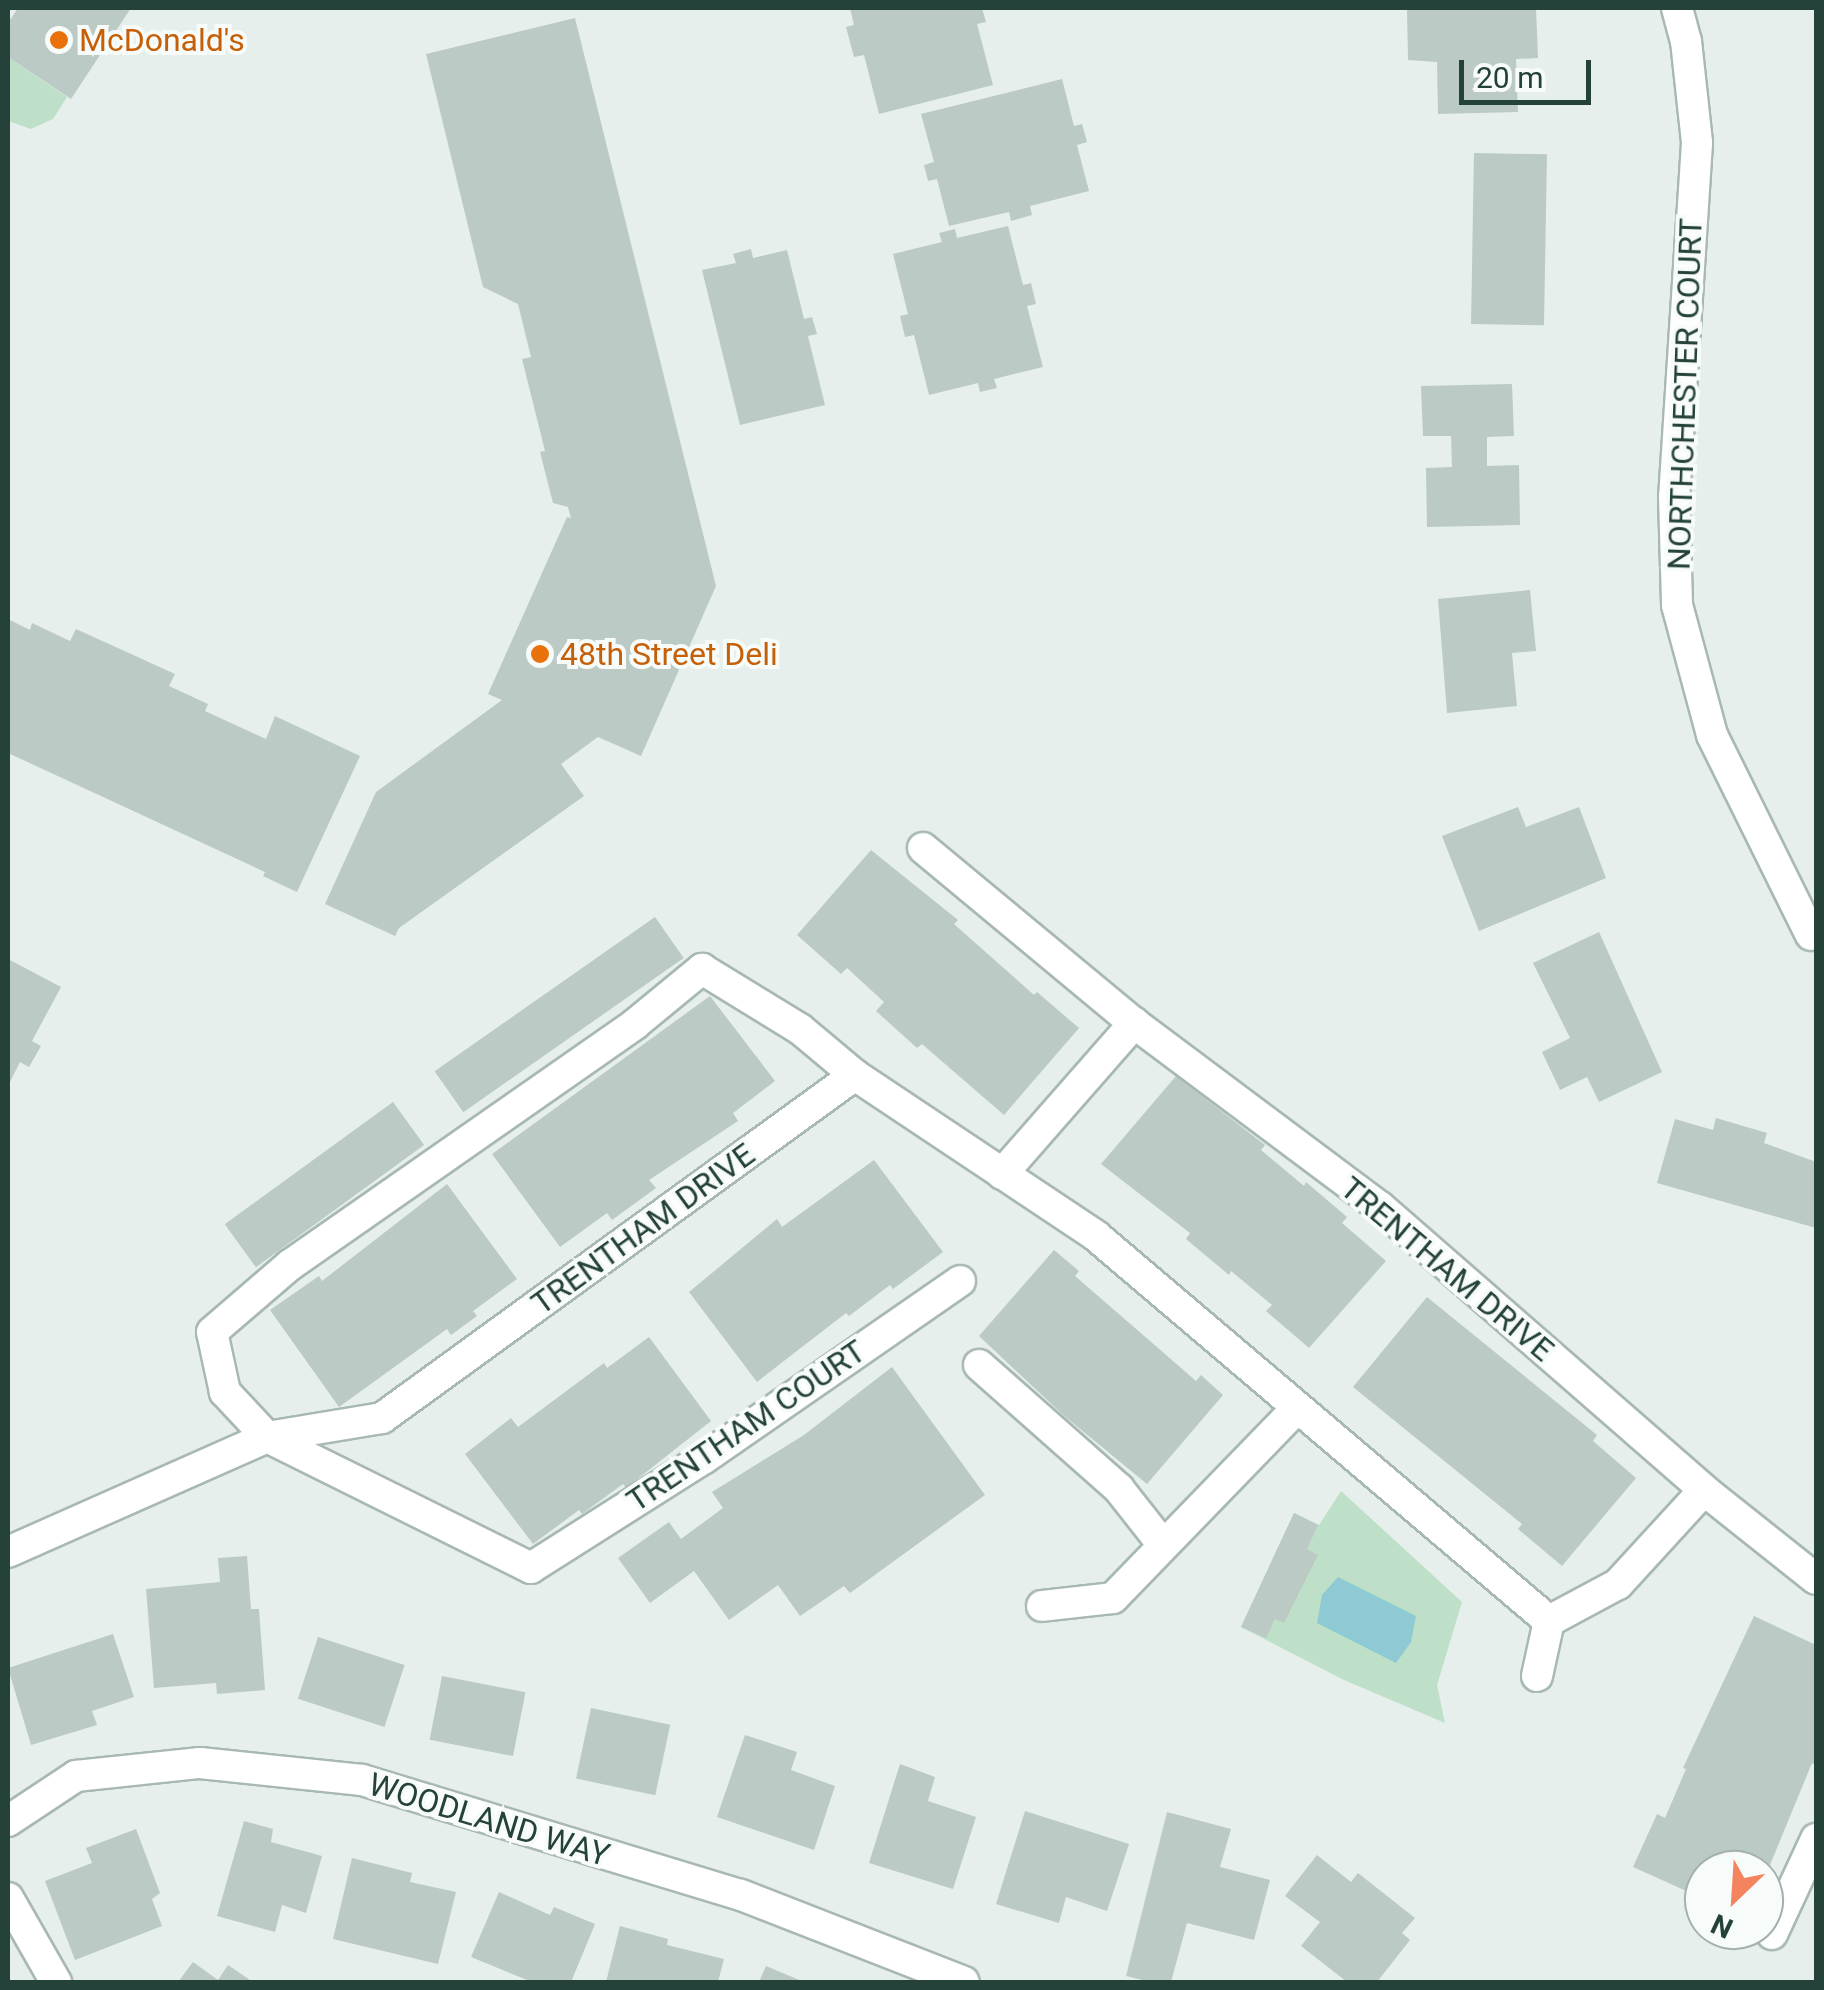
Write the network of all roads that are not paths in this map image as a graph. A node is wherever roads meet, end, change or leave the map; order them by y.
1 (1677, 8) edge
2 (923, 848) dead end
3 (1811, 936) dead end
4 (1134, 1023) junction
5 (855, 1075) junction
6 (1002, 1174) junction
7 (960, 1281) dead end
8 (979, 1365) dead end
9 (1297, 1408) junction
10 (267, 1437) junction
11 (1704, 1490) junction
12 (1164, 1545) junction
13 (8, 1552) edge
14 (1816, 1579) edge
15 (1042, 1606) dead end
16 (1549, 1621) junction
17 (1537, 1676) dead end
18 (8, 1821) edge
19 (1816, 1839) edge
20 (8, 1898) edge
21 (1784, 1908) edge
22 (56, 1982) edge
23 (964, 1982) edge

1 - 3 street, NORTHCHESTER COURT
2 - 4 street, TRENTHAM DRIVE
4 - 6 street
4 - 11 street, TRENTHAM DRIVE
5 - 6 street
5 - 10 street, TRENTHAM DRIVE
5 - 10 street
6 - 9 street
7 - 10 street, TRENTHAM COURT
8 - 12 street
9 - 12 street
9 - 16 street
10 - 13 street, TRENTHAM DRIVE
11 - 14 street, TRENTHAM DRIVE
11 - 16 street
12 - 15 street
16 - 17 street
18 - 23 street, WOODLAND WAY
19 - 21 street
20 - 22 street

